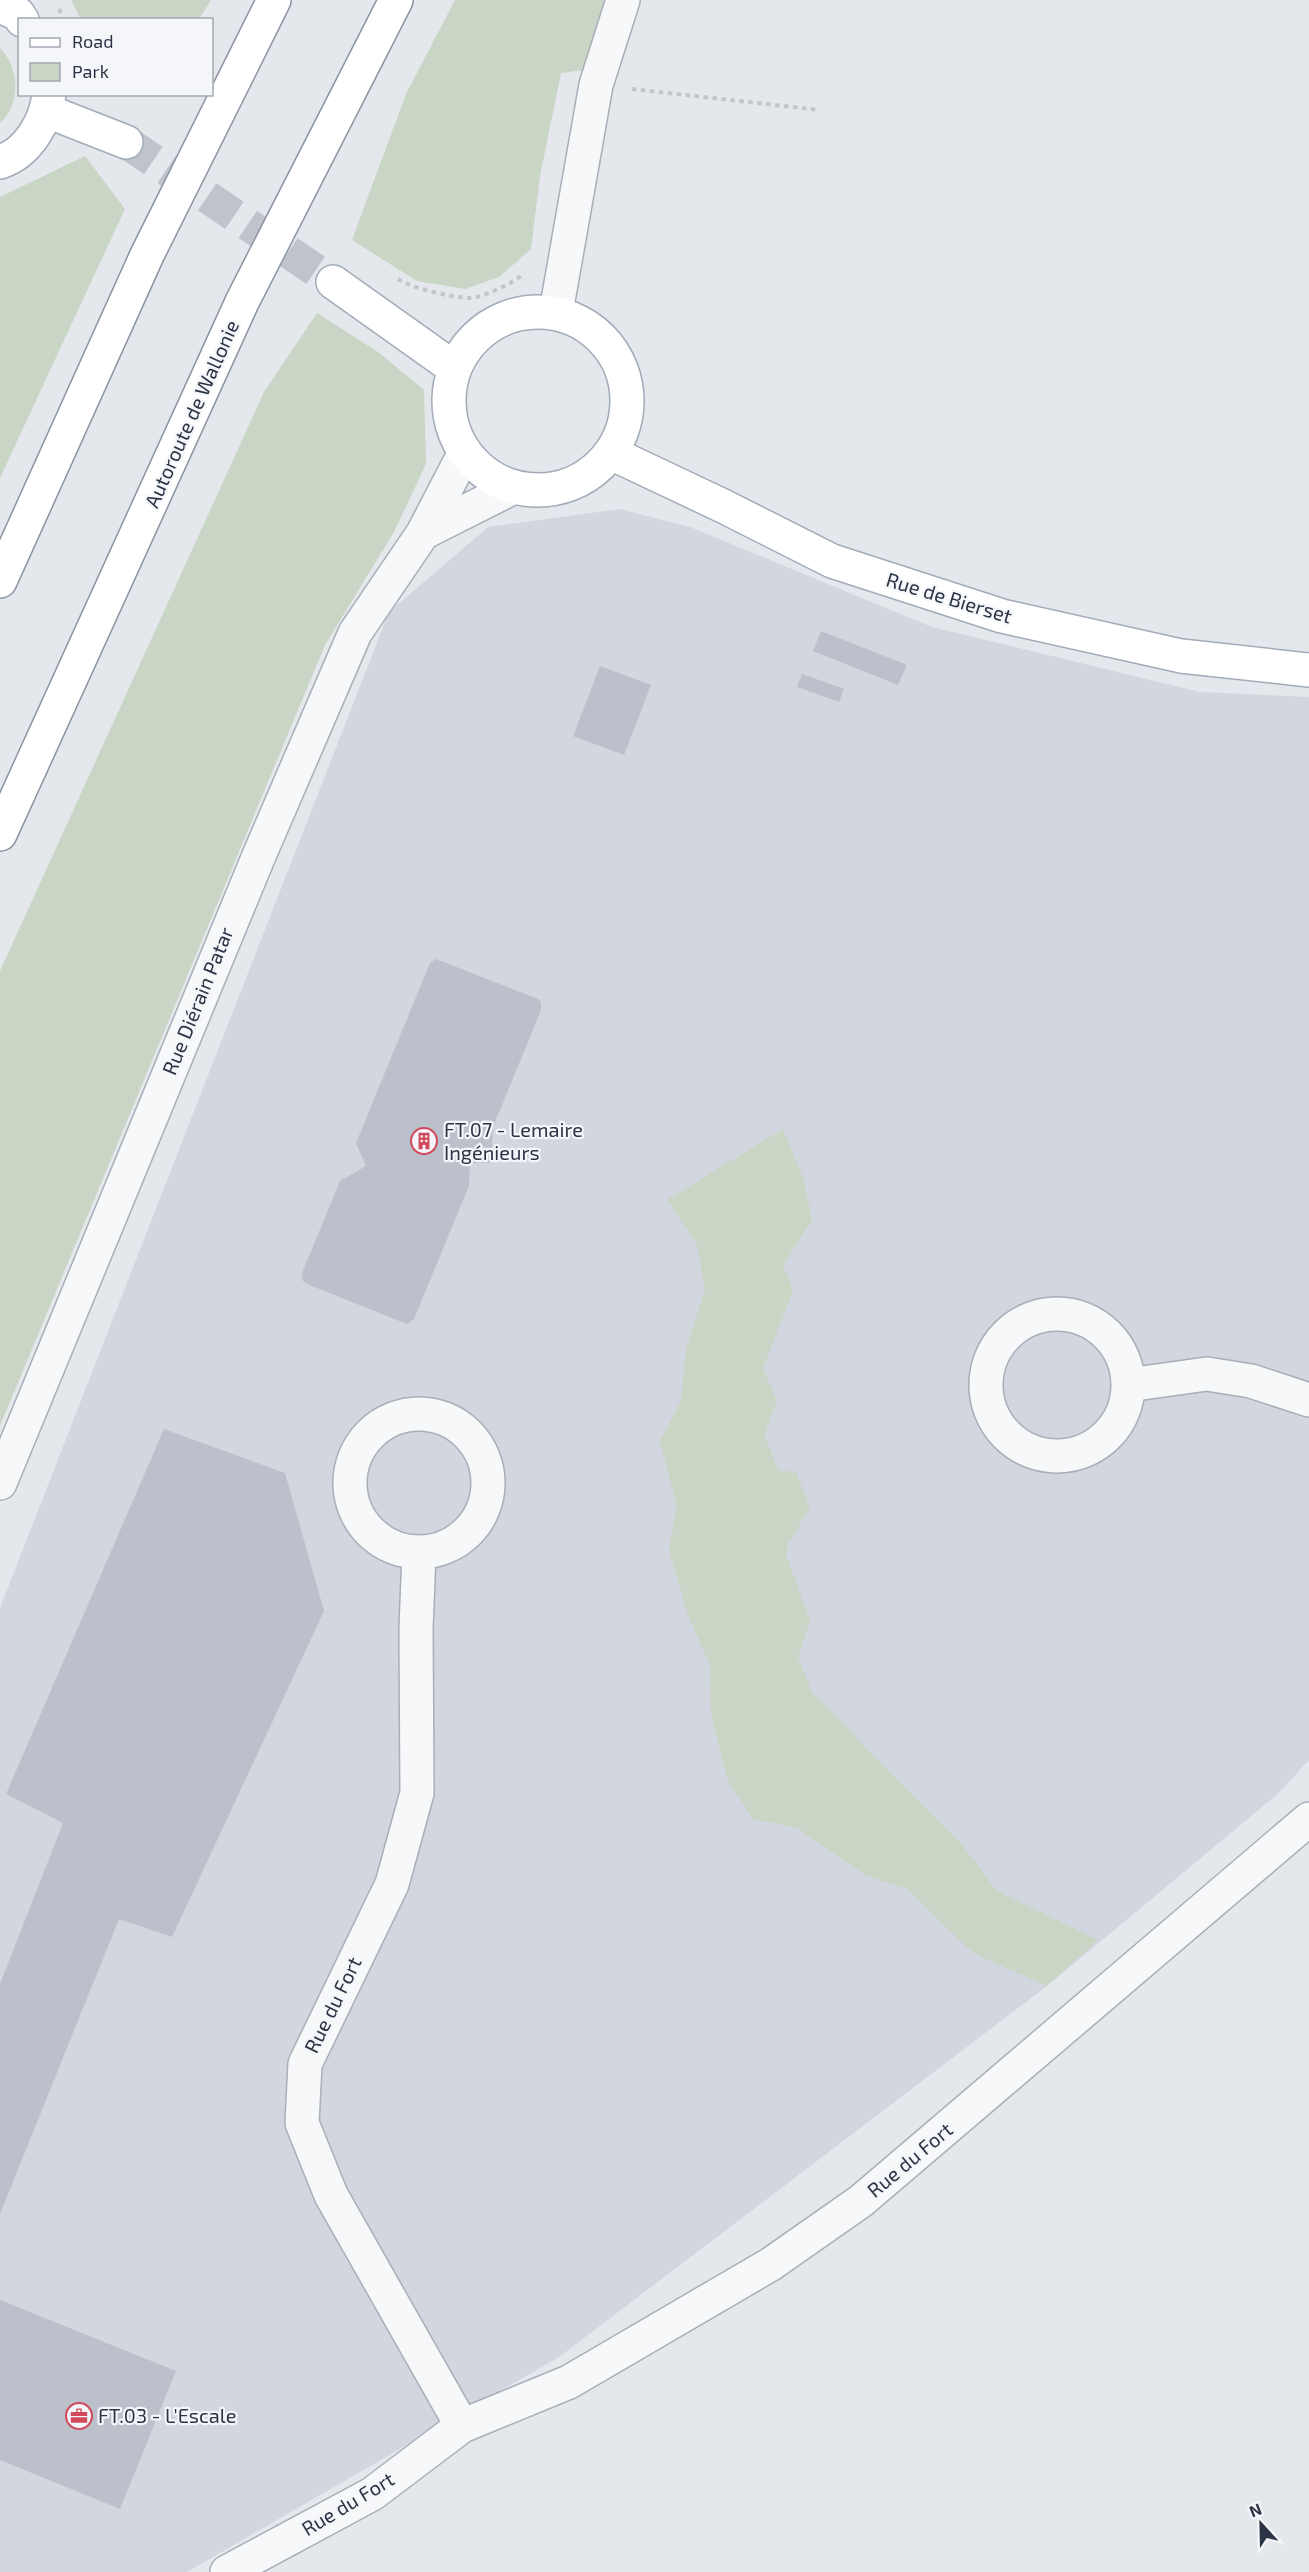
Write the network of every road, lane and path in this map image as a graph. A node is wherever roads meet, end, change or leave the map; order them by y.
1 (274, 0) edge
2 (396, 0) edge
3 (623, 0) edge
4 (0, 6) edge
5 (20, 18) edge
6 (48, 103) edge
7 (126, 142) tunnel mouth
8 (0, 162) edge
9 (333, 282) tunnel mouth
10 (556, 312) junction
11 (454, 368) junction
12 (611, 453) junction
13 (464, 454) junction
14 (514, 487) junction
15 (423, 533) junction
16 (0, 581) edge
17 (1309, 670) edge
18 (0, 834) edge
19 (1128, 1385) junction
20 (1309, 1400) edge
21 (0, 1483) edge
22 (419, 1554) junction
23 (1309, 1819) edge
24 (462, 2426) junction
25 (227, 2572) edge

1 - 16 main road
2 - 18 main road, Autoroute de Wallonie
3 - 10 street
4 - 5 main road
6 - 7 main road
6 - 8 main road
9 - 11 main road
10 - 11 main road
10 - 12 main road
11 - 13 main road
12 - 14 main road
12 - 17 main road, Rue de Bierset
13 - 14 main road
13 - 15 street, Rue Diérain Patar
14 - 15 street, Rue Diérain Patar
15 - 21 street, Rue Diérain Patar
19 - 19 street
19 - 20 street
22 - 22 street
22 - 24 street, Rue du Fort
23 - 24 street, Rue du Fort
24 - 25 street, Rue du Fort

